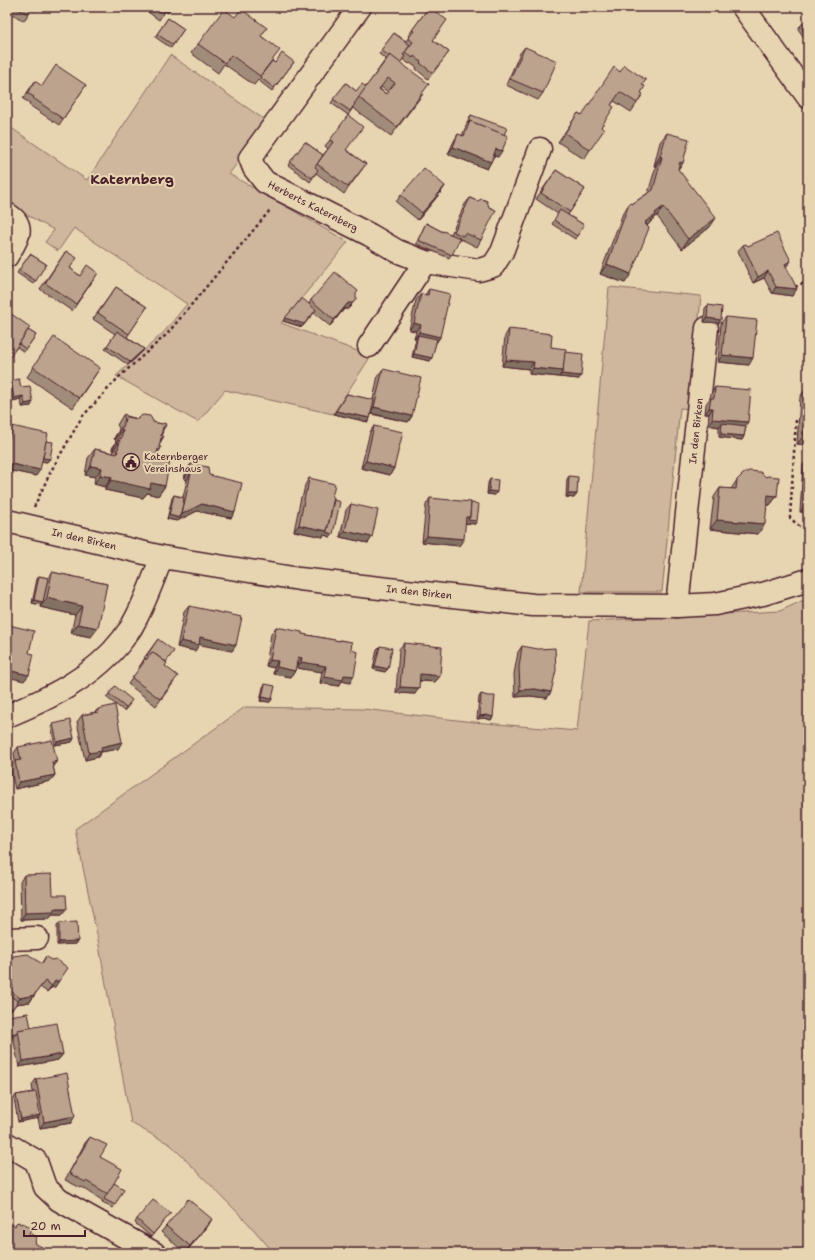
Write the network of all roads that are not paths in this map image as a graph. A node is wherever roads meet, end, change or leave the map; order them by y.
1 (360, 7) edge
2 (743, 7) edge
3 (808, 97) edge
4 (540, 149) dead end
5 (7, 214) edge
6 (7, 256) edge
7 (425, 262) junction
8 (707, 328) dead end
9 (370, 346) dead end
10 (16, 523) edge
11 (162, 557) junction
12 (808, 580) edge
13 (677, 606) junction
14 (7, 716) edge
15 (37, 938) dead end
16 (7, 939) edge
17 (7, 1144) edge
18 (154, 1253) edge

1 - 7 street, Herberts Katernberg
2 - 3 street
4 - 7 street, Herberts Katernberg
5 - 6 street
7 - 9 street
8 - 13 street, In den Birken
10 - 11 street, In den Birken
11 - 13 street, In den Birken
11 - 14 street
12 - 13 street, In den Birken
15 - 16 street
17 - 18 street

